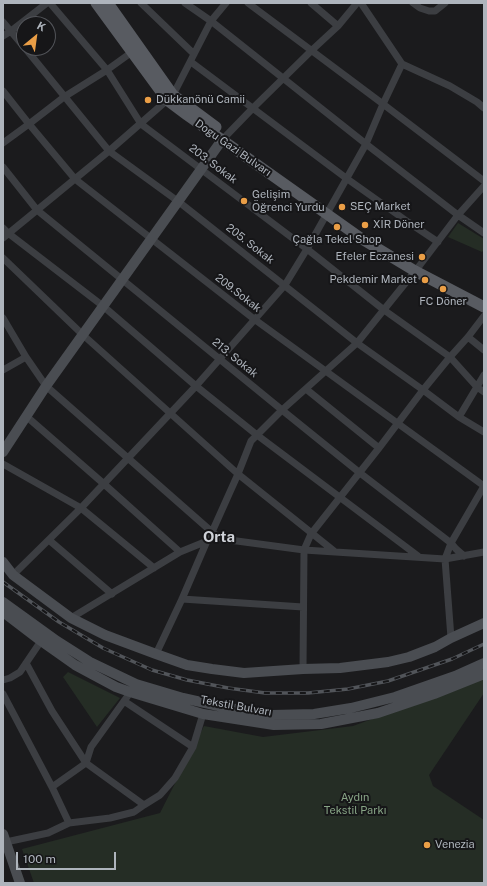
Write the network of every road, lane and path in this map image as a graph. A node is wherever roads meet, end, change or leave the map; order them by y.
1 (48, 3) edge
2 (141, 3) edge
3 (185, 3) edge
4 (226, 3) edge
5 (248, 3) edge
6 (311, 3) edge
7 (357, 3) edge
8 (361, 3) edge
9 (413, 3) edge
10 (445, 3) edge
11 (105, 5) edge
12 (211, 20) junction
13 (3, 22) edge
14 (338, 26) junction
15 (11, 31) junction
16 (3, 36) edge
17 (16, 38) edge
18 (311, 51) junction
19 (132, 52) junction
20 (194, 54) junction
21 (31, 56) edge
22 (191, 62) junction
23 (402, 64) junction
24 (107, 70) junction
25 (284, 78) junction
26 (3, 91) edge
27 (64, 97) junction
28 (170, 98) junction
29 (383, 104) junction
30 (253, 108) junction
31 (484, 108) edge
32 (29, 124) junction
33 (141, 124) junction
34 (224, 137) junction
35 (3, 143) edge
36 (366, 144) junction
37 (109, 151) junction
38 (3, 167) edge
39 (201, 169) junction
40 (346, 178) junction
41 (75, 179) junction
42 (484, 181) edge
43 (484, 186) edge
44 (178, 202) junction
45 (37, 210) junction
46 (328, 212) junction
47 (458, 215) junction
48 (3, 228) edge
49 (484, 233) edge
50 (6, 236) edge
51 (151, 239) junction
52 (438, 242) junction
53 (307, 249) junction
54 (3, 258) edge
55 (418, 268) junction
56 (122, 280) junction
57 (285, 285) junction
58 (484, 299) edge
59 (103, 306) junction
60 (484, 307) edge
61 (384, 310) junction
62 (484, 316) edge
63 (3, 318) edge
64 (254, 319) junction
65 (82, 334) junction
66 (468, 337) junction
67 (357, 342) junction
68 (484, 350) edge
69 (26, 357) junction
70 (450, 357) junction
71 (220, 360) junction
72 (3, 370) edge
73 (325, 372) junction
74 (484, 375) edge
75 (46, 386) junction
76 (196, 386) junction
77 (477, 387) junction
78 (306, 389) junction
79 (423, 390) junction
80 (484, 392) edge
81 (282, 410) junction
82 (170, 413) junction
83 (26, 416) junction
84 (459, 417) junction
85 (397, 423) junction
86 (484, 432) edge
87 (257, 434) junction
88 (379, 448) junction
89 (3, 452) edge
90 (128, 458) junction
91 (3, 464) edge
92 (360, 472) junction
93 (238, 474) junction
94 (104, 484) junction
95 (484, 486) edge
96 (340, 497) junction
97 (82, 508) junction
98 (212, 532) junction
99 (311, 534) junction
100 (49, 540) junction
101 (207, 541) junction
102 (451, 543) junction
103 (304, 550) junction
104 (334, 551) junction
105 (180, 552) junction
106 (484, 552) edge
107 (464, 556) junction
108 (419, 557) junction
109 (445, 559) junction
110 (3, 562) edge
111 (154, 568) junction
112 (13, 575) junction
113 (112, 594) junction
114 (182, 599) junction
115 (3, 602) edge
116 (304, 607) junction
117 (3, 612) edge
118 (71, 618) junction
119 (484, 623) edge
120 (451, 638) junction
121 (41, 641) junction
122 (156, 654) junction
123 (26, 663) junction
124 (484, 663) edge
125 (303, 669) junction
126 (484, 674) edge
127 (3, 680) edge
128 (133, 688) junction
129 (3, 694) edge
130 (124, 701) junction
131 (203, 714) junction
132 (193, 747) junction
133 (86, 763) junction
134 (52, 787) junction
135 (144, 805) junction
136 (69, 823) junction
137 (4, 838) edge
138 (19, 883) edge

1 - 15 street
1 - 24 street, 203. Sokak
2 - 20 street
3 - 12 street
4 - 12 street
5 - 18 street
6 - 14 street
7 - 14 street
8 - 23 street
9 - 10 street
11 - 19 main road
11 - 28 main road
12 - 20 street
12 - 25 street
13 - 15 street, 205. Sokak
14 - 18 street
15 - 16 street
15 - 17 street, 205. Sokak
18 - 25 street
18 - 29 street
19 - 24 street
19 - 28 main road
20 - 22 street
21 - 27 street, 205. Sokak
22 - 28 street
22 - 30 street
23 - 29 street
23 - 31 street
24 - 27 street
24 - 33 street, 203. Sokak
25 - 30 street
25 - 36 street
26 - 32 street, 209.Sokak
27 - 32 street
27 - 37 street, 205. Sokak
28 - 33 street
28 - 34 main road
29 - 36 street
29 - 42 street
30 - 34 street
30 - 40 street
32 - 35 street
32 - 41 street, 209.Sokak
33 - 37 street
33 - 39 street, 203. Sokak
34 - 39 main road
34 - 46 main road
36 - 40 street
36 - 47 street
37 - 41 street
37 - 44 street, 205. Sokak
38 - 45 street, 213. Sokak
39 - 44 main road
39 - 53 street, 203. Sokak
40 - 46 street
40 - 52 street
41 - 45 street
41 - 51 street, 209.Sokak
43 - 47 street
44 - 51 main road
44 - 57 street, 205. Sokak
45 - 50 street
45 - 56 street, 213. Sokak
46 - 53 street
46 - 55 main road
47 - 49 street
47 - 52 street
48 - 50 street
50 - 59 street
51 - 56 main road
51 - 64 street, 209.Sokak
52 - 55 street
53 - 57 street
53 - 61 street, 203. Sokak
54 - 65 street
55 - 58 main road
55 - 60 main road
55 - 61 street
56 - 59 main road
56 - 71 street, 213. Sokak
57 - 64 street
57 - 67 street, 205. Sokak
59 - 65 main road
59 - 76 street
61 - 67 street
61 - 70 street, 203. Sokak
62 - 66 street
63 - 69 street
64 - 71 street
64 - 73 street, 209.Sokak
65 - 75 main road
65 - 82 street
66 - 68 street
66 - 70 street
67 - 73 street
67 - 79 street, 205. Sokak
69 - 72 street
69 - 75 street
70 - 77 street, 203. Sokak
70 - 79 street
71 - 76 street
71 - 81 street, 213. Sokak
73 - 78 street
73 - 85 street, 209.Sokak
74 - 77 street
75 - 83 main road
75 - 90 street
76 - 82 street
76 - 87 street
77 - 80 street, 203. Sokak
77 - 84 street
78 - 81 street
78 - 88 street
79 - 84 street, 205. Sokak
79 - 85 street
81 - 87 street
81 - 92 street, 213. Sokak
82 - 90 street
82 - 93 street
83 - 89 main road
83 - 94 street
84 - 86 street, 205. Sokak
85 - 88 street
85 - 95 street, 209.Sokak
87 - 93 street
87 - 96 street
88 - 92 street
90 - 94 street
90 - 98 street
91 - 97 street
92 - 96 street
92 - 102 street, 213. Sokak
93 - 98 street
93 - 99 street
94 - 97 street
94 - 105 street
95 - 102 street
96 - 99 street
96 - 108 street
97 - 100 street
97 - 111 street
98 - 101 street
98 - 103 street
99 - 103 street
99 - 104 street
100 - 112 street
100 - 113 street
101 - 105 street
101 - 114 street
102 - 107 street, 213. Sokak
102 - 109 street
103 - 104 street
103 - 116 street
104 - 108 street
105 - 111 street
106 - 107 street
107 - 109 street
108 - 109 street
109 - 120 street
110 - 112 main road
111 - 113 street
112 - 118 main road
113 - 118 street
114 - 116 street
114 - 122 street
115 - 128 main road, Tekstil Bulvarı
116 - 125 street
117 - 121 main road, Tekstil Bulvarı
118 - 122 main road
119 - 120 main road
120 - 125 main road
121 - 123 street
121 - 128 main road, Tekstil Bulvarı
122 - 125 main road
123 - 127 street
123 - 133 street
124 - 128 main road, Tekstil Bulvarı
126 - 131 main road, Tekstil Bulvarı
128 - 130 street
128 - 131 main road, Tekstil Bulvarı
129 - 134 street
130 - 132 street
130 - 133 street
131 - 132 street
132 - 135 street
133 - 134 street
133 - 135 street
134 - 136 street
135 - 136 street
136 - 137 street
137 - 138 main road

